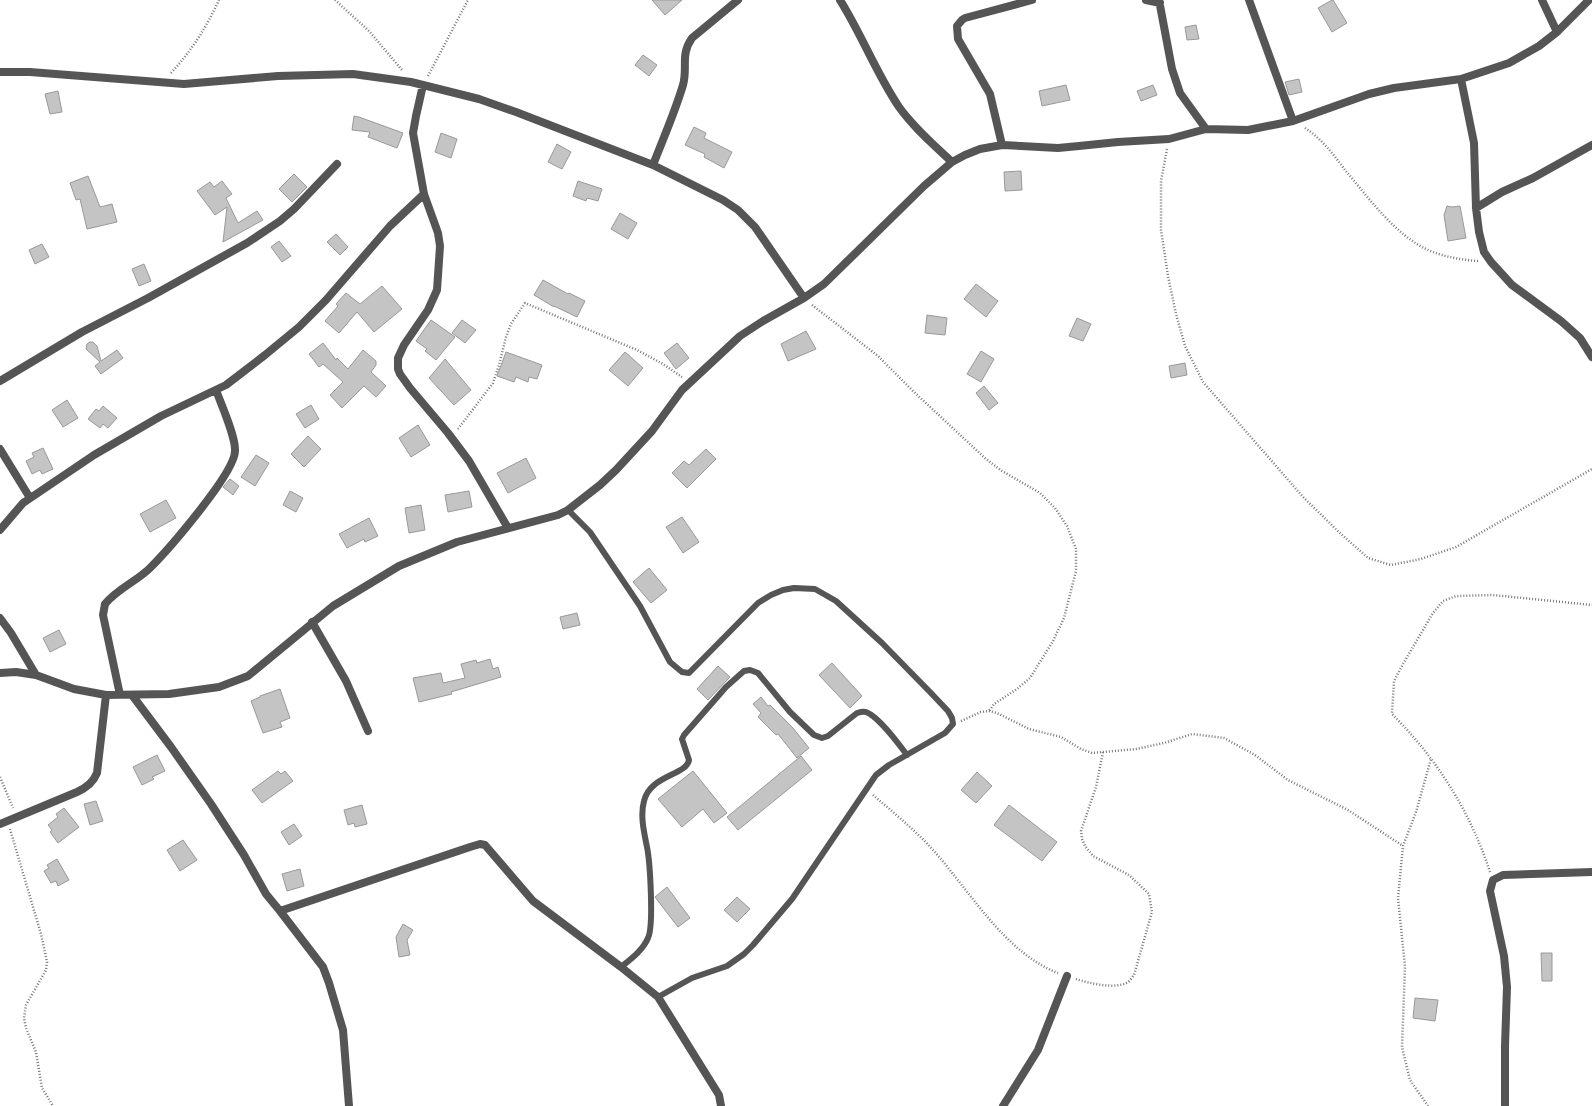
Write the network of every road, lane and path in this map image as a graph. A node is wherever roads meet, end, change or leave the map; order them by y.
1 (219, 0) edge
2 (335, 0) edge
3 (468, 0) edge
4 (738, 0) edge
5 (840, 0) edge
6 (1032, 0) edge
7 (1146, 0) edge
8 (1249, 0) edge
9 (1542, 0) edge
10 (1589, 0) edge
11 (1160, 2) edge
12 (1557, 32) junction
13 (0, 72) edge
14 (1461, 79) junction
15 (411, 82) junction
16 (163, 83) junction
17 (423, 85) junction
18 (1293, 121) junction
19 (1206, 129) junction
20 (1169, 139) junction
21 (1002, 145) junction
22 (1592, 145) edge
23 (952, 162) junction
24 (337, 164) dead end
25 (653, 165) junction
26 (424, 194) junction
27 (1476, 208) junction
28 (1492, 262) junction
29 (804, 298) junction
30 (1592, 356) edge
31 (0, 381) edge
32 (690, 382) junction
33 (216, 390) junction
34 (452, 438) junction
35 (0, 449) edge
36 (1592, 469) edge
37 (30, 498) junction
38 (568, 510) junction
39 (508, 528) junction
40 (0, 530) edge
41 (1592, 605) edge
42 (0, 618) edge
43 (312, 622) junction
44 (0, 674) edge
45 (36, 675) junction
46 (106, 695) junction
47 (120, 695) junction
48 (132, 695) junction
49 (989, 711) junction
50 (953, 724) junction
51 (368, 731) dead end
52 (1103, 752) junction
53 (907, 755) junction
54 (1431, 759) junction
55 (0, 777) edge
56 (866, 789) junction
57 (17, 818) junction
58 (4, 822) edge
59 (1403, 846) junction
60 (1592, 872) edge
61 (1492, 880) junction
62 (280, 911) junction
63 (621, 967) junction
64 (1067, 976) junction
65 (658, 998) junction
66 (53, 1106) edge
67 (349, 1106) edge
68 (721, 1106) edge
69 (1003, 1106) edge
70 (1428, 1106) edge
71 (1505, 1106) edge

1 - 16 path
2 - 15 path
3 - 17 path
4 - 25 street
5 - 23 street
6 - 21 street
7 - 11 street
8 - 18 street
9 - 12 street
10 - 12 street
11 - 19 street
12 - 14 street
13 - 16 street
14 - 18 street
14 - 27 street
15 - 16 street
15 - 17 street
17 - 25 street
17 - 26 street
18 - 19 street
18 - 28 path
19 - 20 street
20 - 21 street
20 - 36 path
21 - 23 street
22 - 27 street
23 - 29 street
24 - 31 street
25 - 29 street
26 - 33 street
26 - 34 street
27 - 28 street
28 - 30 street
29 - 32 street
29 - 49 path
32 - 34 path
32 - 38 street
33 - 37 street
33 - 47 street
34 - 39 street
35 - 37 street
37 - 40 street
38 - 39 street
38 - 50 lane
39 - 43 street
41 - 54 path
42 - 45 street
43 - 48 street
43 - 51 street
44 - 45 street
45 - 46 street
46 - 47 street
46 - 57 street
47 - 48 street
48 - 62 street
49 - 50 path
49 - 52 path
50 - 53 lane
52 - 59 path
52 - 64 path
53 - 56 lane
53 - 63 lane
54 - 59 path
54 - 61 path
55 - 57 path
56 - 64 path
56 - 65 lane
57 - 58 street
58 - 66 path
59 - 70 path
60 - 61 street
61 - 71 street
62 - 63 street
62 - 67 street
63 - 65 street
64 - 69 street
65 - 68 street

